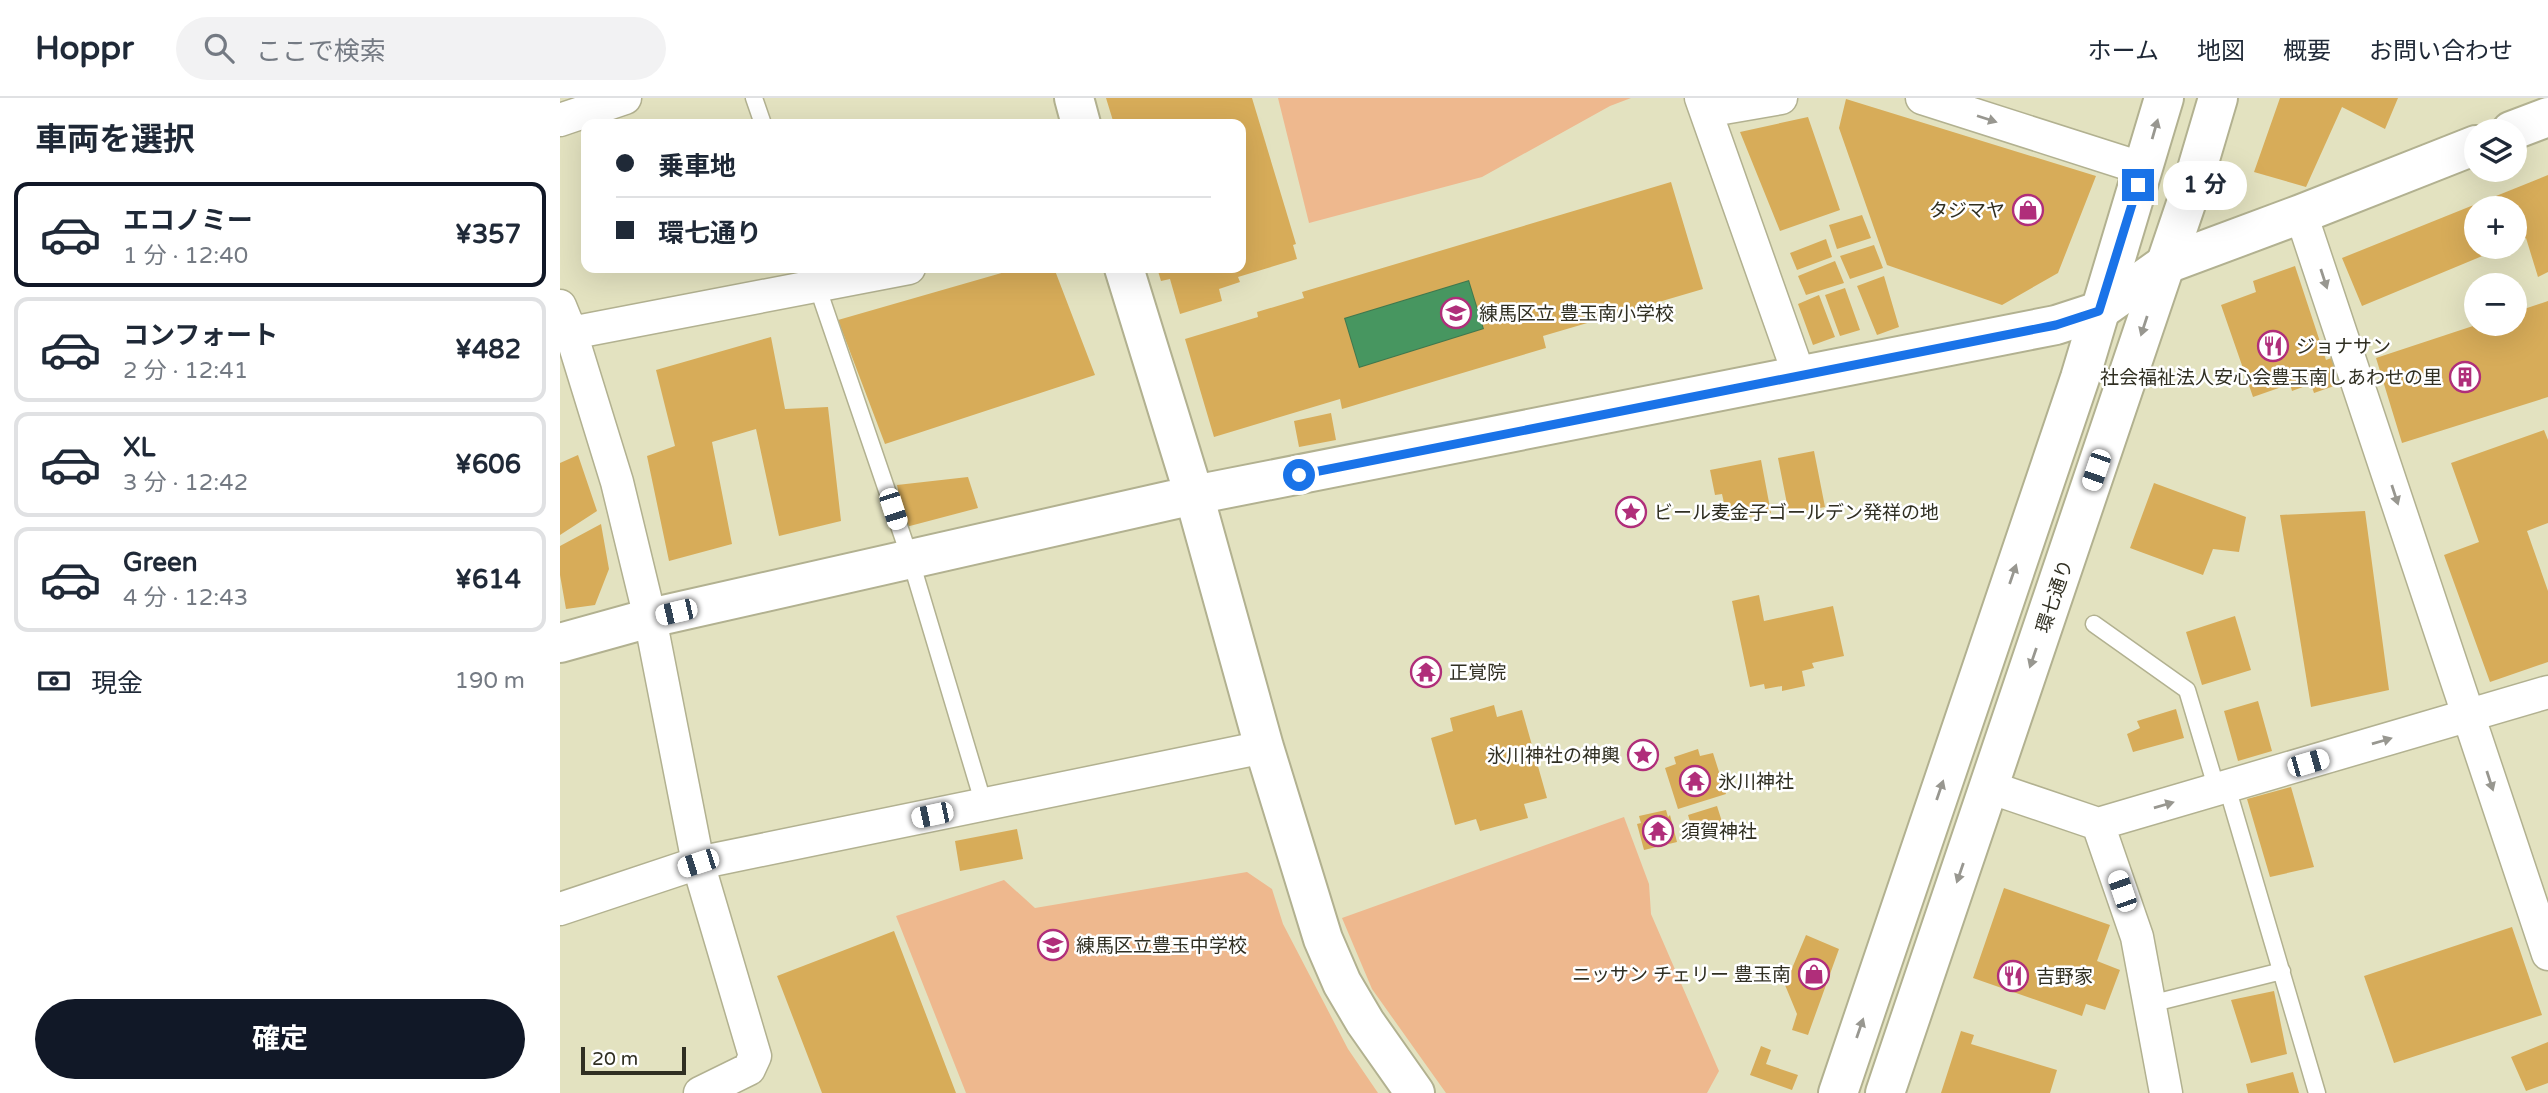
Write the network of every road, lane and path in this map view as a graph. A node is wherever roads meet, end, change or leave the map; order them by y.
1 (625, 98) edge
2 (754, 98) edge
3 (1074, 98) edge
4 (1781, 98) edge
5 (1922, 98) edge
6 (2164, 98) edge
7 (2218, 98) edge
8 (1703, 105) edge
9 (2548, 117) edge
10 (761, 119) edge
11 (1080, 119) edge
12 (560, 120) edge
13 (2527, 125) edge
14 (2464, 150) edge
15 (2144, 169) junction
16 (2301, 214) junction
17 (2164, 265) junction
18 (856, 273) edge
19 (1126, 273) edge
20 (814, 277) edge
21 (2099, 311) junction
22 (566, 320) edge
23 (1799, 375) junction
24 (1194, 495) junction
25 (910, 558) junction
26 (650, 618) junction
27 (2094, 624) dead end
28 (560, 643) edge
29 (2548, 692) edge
30 (2468, 716) junction
31 (1264, 747) junction
32 (1989, 787) junction
33 (2222, 788) junction
34 (984, 805) junction
35 (2098, 824) junction
36 (698, 863) junction
37 (560, 909) edge
38 (2548, 954) edge
39 (2282, 971) junction
40 (2150, 1004) junction
41 (699, 1093) edge
42 (1415, 1093) edge
43 (1838, 1093) edge
44 (1885, 1093) edge
45 (2166, 1093) edge
46 (2316, 1093) edge

1 - 12 street
2 - 10 lane
3 - 11 street
4 - 8 street
5 -> 15 street
15 -> 6 street
7 - 17 street, 環七通り
8 - 23 street
9 - 13 street
14 - 16 street
15 - 21 street
16 - 17 street
16 -> 30 street
17 - 21 street
17 -> 32 street, 環七通り
18 - 20 street
19 - 24 street
20 - 22 street
20 - 25 lane
21 - 23 street
43 -> 21 street
22 - 26 street
23 - 24 street
24 - 25 street
24 - 31 street
25 - 26 street
25 - 34 lane
26 - 28 street
26 - 36 street
27 - 33 lane
29 - 30 street
33 -> 30 street
30 -> 38 street
31 - 34 street
31 - 42 street
32 - 35 street
32 -> 44 street, 環七通り
35 -> 33 street
33 - 39 lane
34 - 36 street
35 - 40 street
36 - 37 street
36 - 41 street
39 - 40 lane
39 - 46 lane
40 - 45 street

